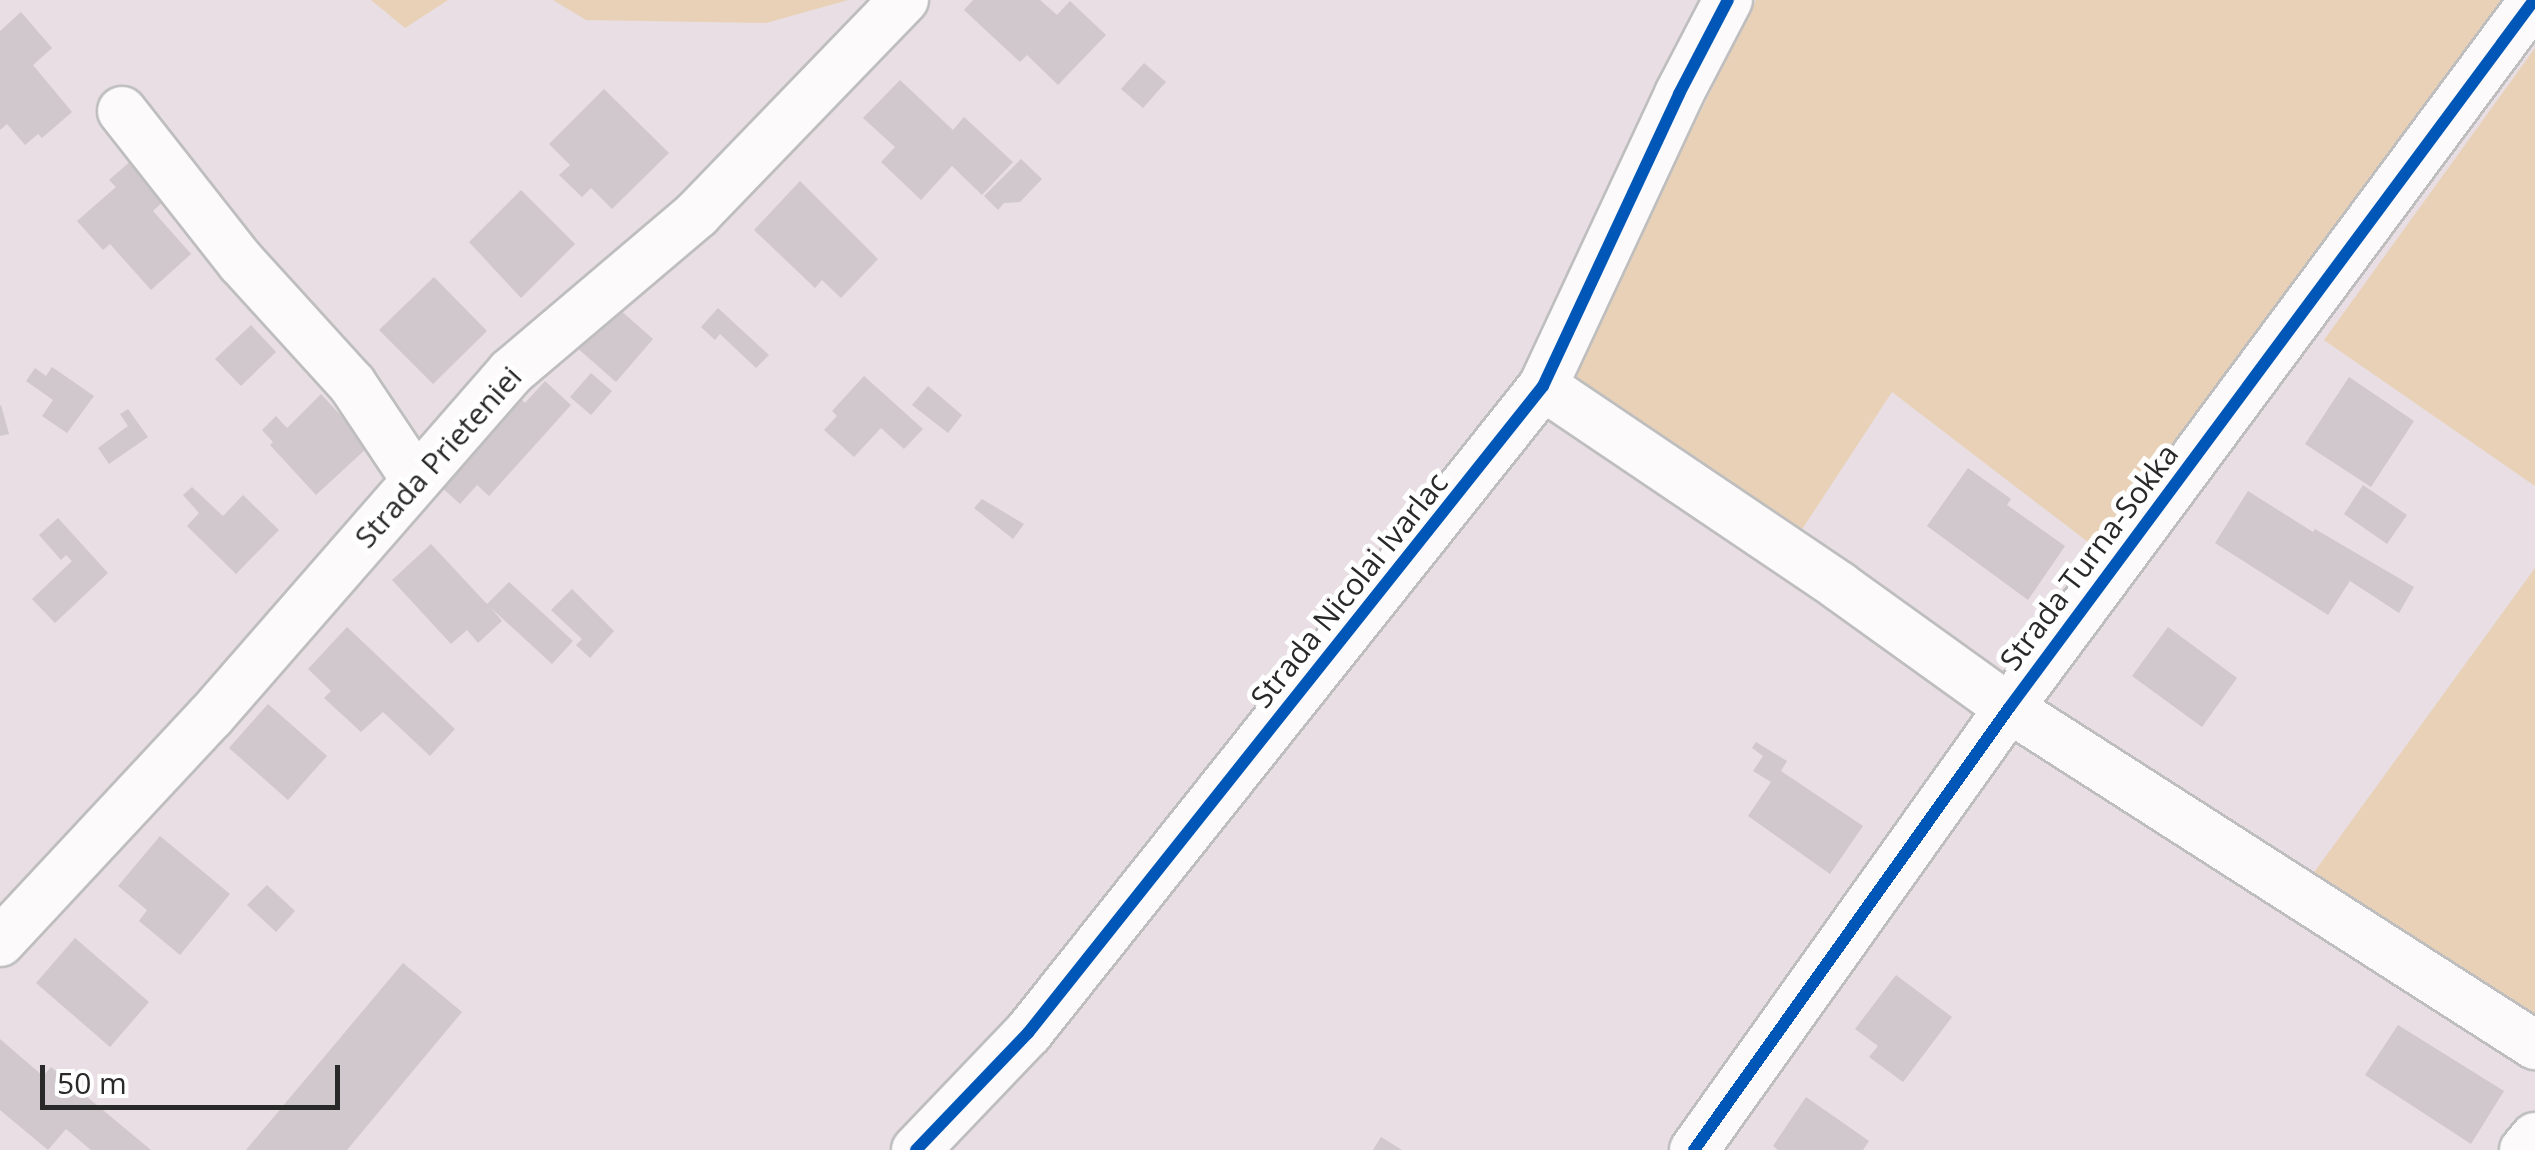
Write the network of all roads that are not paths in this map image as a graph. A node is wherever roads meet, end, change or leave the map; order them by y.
1 (904, 0) edge
2 (1728, 0) edge
3 (2534, 0) edge
4 (122, 111) dead end
5 (1543, 386) junction
6 (416, 480) junction
7 (2009, 708) junction
8 (0, 942) edge
9 (2535, 1045) edge
10 (2535, 1137) edge
11 (916, 1150) edge
12 (1694, 1150) edge
13 (2524, 1150) edge

1 - 6 street, Strada Prieteniei
2 - 5 street, Strada Nicolai Ivarlac
3 - 7 street, Strada Turna-Sokka
4 - 6 street
5 - 7 street
5 - 11 street, Strada Nicolai Ivarlac
6 - 8 street, Strada Prieteniei
7 - 9 street
7 - 12 street, Strada Turna-Sokka
10 - 13 street

